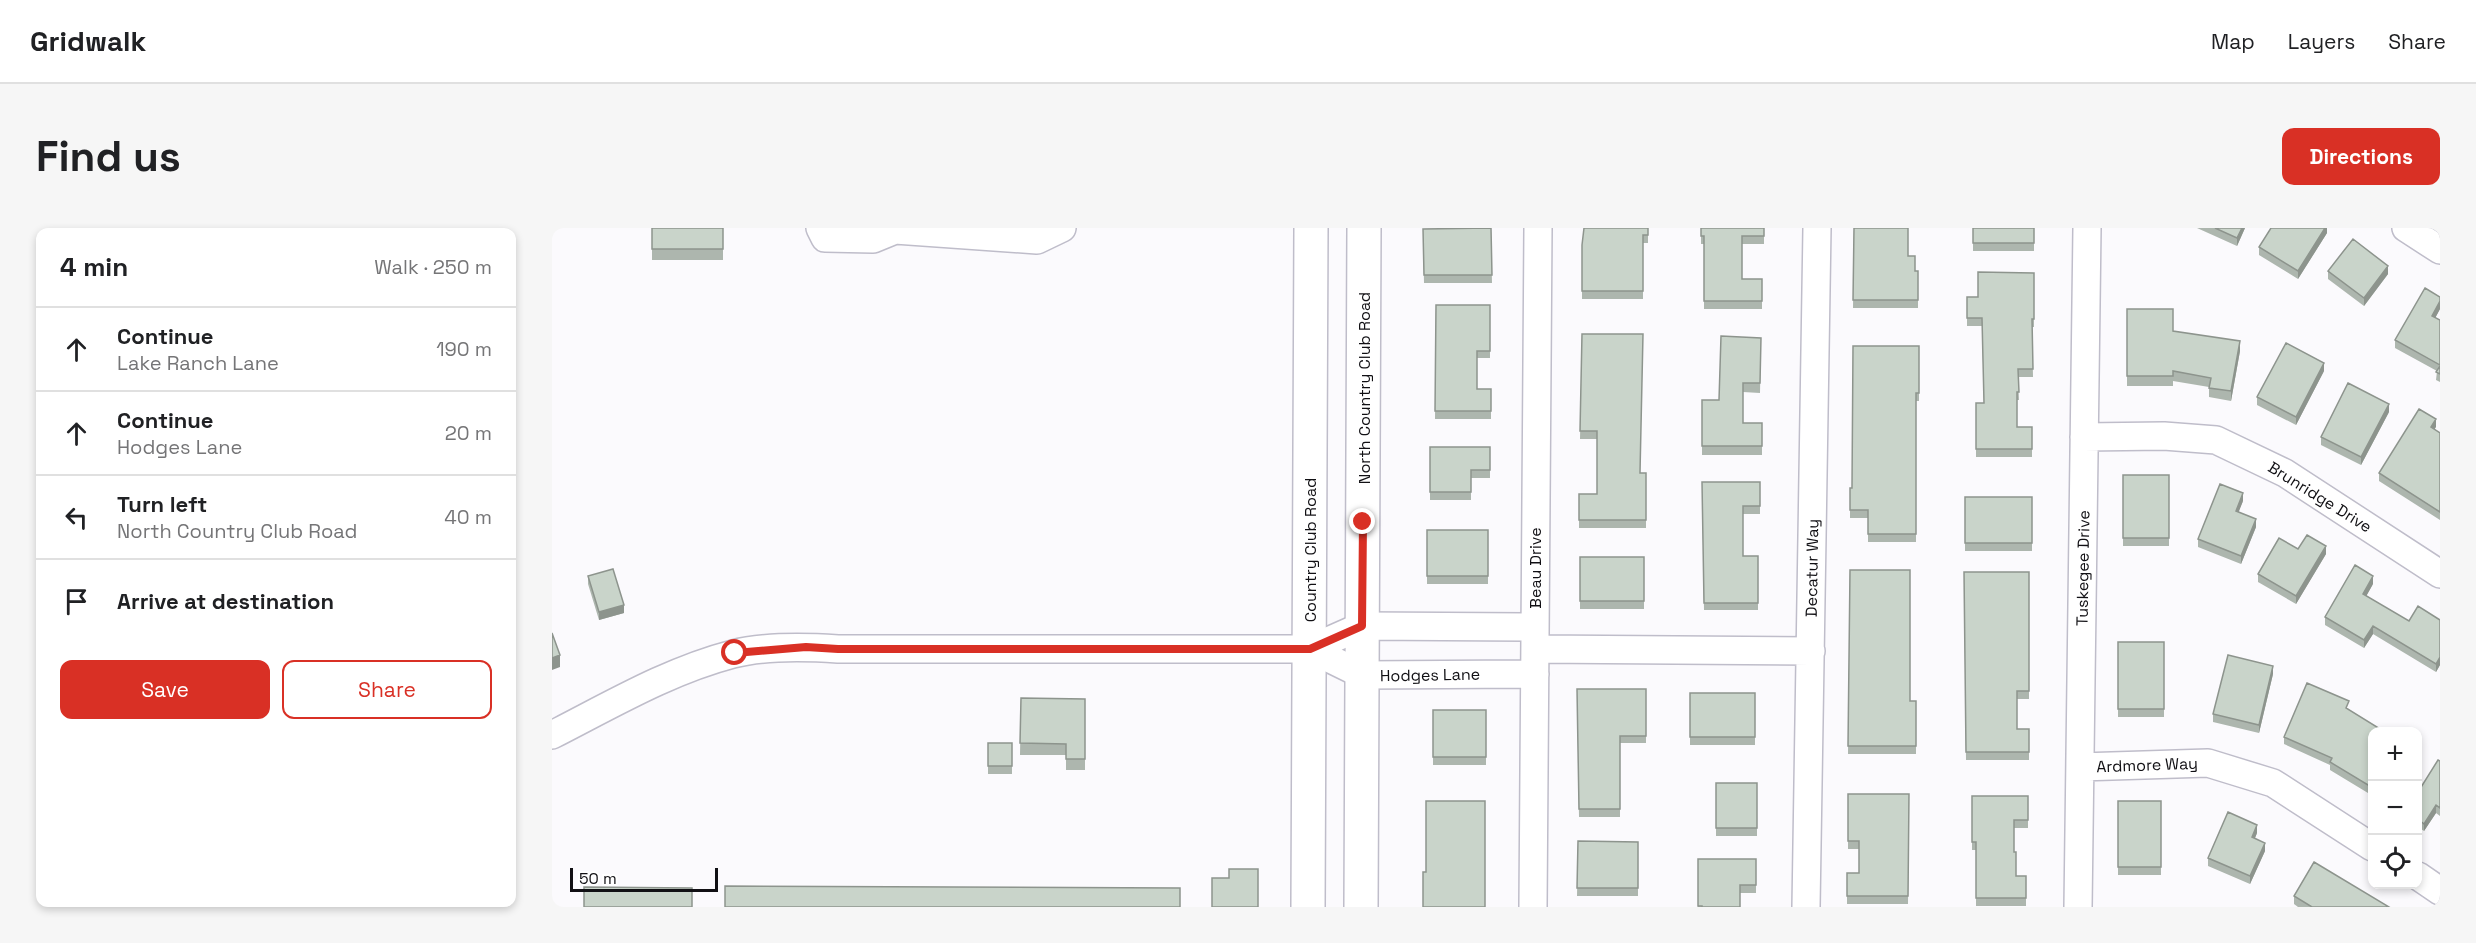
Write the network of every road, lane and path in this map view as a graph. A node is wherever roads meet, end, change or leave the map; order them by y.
1 (820, 228) edge
2 (1062, 228) edge
3 (1311, 228) edge
4 (1365, 228) edge
5 (1538, 228) edge
6 (1817, 228) edge
7 (2087, 228) edge
8 (2406, 228) edge
9 (894, 229) edge
10 (2440, 250) edge
11 (2084, 437) junction
12 (2440, 573) edge
13 (1362, 626) junction
14 (1310, 649) junction
15 (1535, 650) junction
16 (1811, 651) junction
17 (1363, 675) junction
18 (552, 735) edge
19 (2080, 767) junction
20 (2368, 844) edge
21 (2422, 879) edge
22 (2440, 891) edge
23 (1308, 907) edge
24 (1361, 907) edge
25 (1533, 907) edge
26 (1806, 907) edge
27 (2078, 907) edge

1 - 9 street
2 - 9 street
3 - 14 main road, Country Club Road
4 - 13 main road, North Country Club Road
5 - 15 street, Beau Drive
6 - 16 street, Decatur Way
7 - 11 street, Tuskegee Drive
8 - 10 street
11 - 12 street, Brunridge Drive
11 - 19 street, Tuskegee Drive
13 - 14 street, Hodges Lane
13 - 15 street, Hodges Lane
13 - 17 main road, North Country Club Road
14 - 17 street, Hodges Lane
14 - 18 street
14 - 23 main road, Country Club Road
15 - 16 street, Hodges Lane
15 - 17 street, Hodges Lane
15 - 25 street, Beau Drive
16 - 26 street, Decatur Way
17 - 24 main road, North Country Club Road
19 - 20 street, Ardmore Way
19 - 27 street, Tuskegee Drive
21 - 22 street

